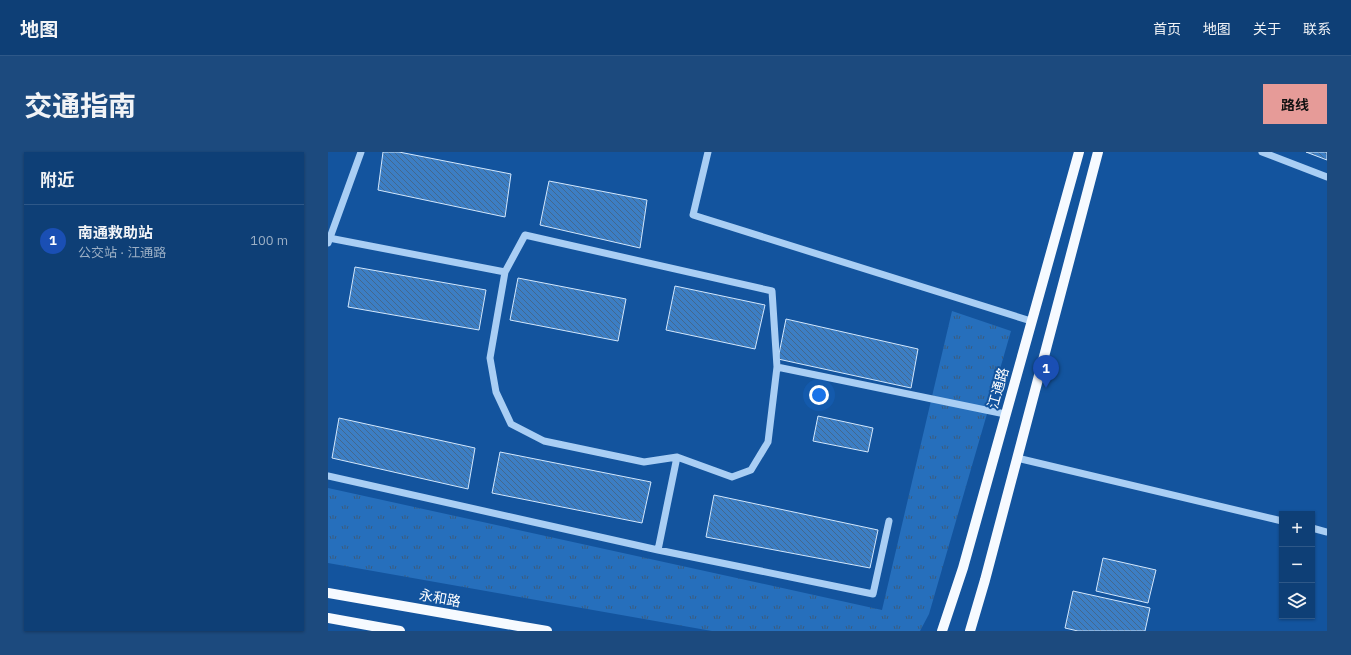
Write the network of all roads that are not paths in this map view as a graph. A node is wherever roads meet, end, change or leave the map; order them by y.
1 (361, 152) edge
2 (708, 152) edge
3 (1079, 152) edge
4 (1098, 152) edge
5 (1262, 152) edge
6 (1327, 177) edge
7 (329, 241) edge
8 (505, 272) junction
9 (1031, 321) junction
10 (777, 367) junction
11 (1005, 414) junction
12 (677, 457) junction
13 (1017, 458) junction
14 (328, 476) edge
15 (1279, 520) edge
16 (889, 521) dead end
17 (1315, 529) edge
18 (1327, 532) edge
19 (658, 550) junction
20 (328, 593) edge
21 (328, 618) edge
22 (400, 631) edge
23 (547, 631) edge
24 (942, 631) edge
25 (970, 631) edge

1 - 7 street
2 - 9 street
3 - 9 main road, 江通路
4 - 13 main road
5 - 6 street
7 - 8 street
8 - 10 street
8 - 12 street
9 - 11 main road, 江通路
10 - 11 street
10 - 12 street
11 - 24 main road, 江通路
12 - 19 street
13 - 15 street
13 - 25 main road
14 - 19 street
16 - 19 street
17 - 18 street
20 - 23 main road, 永和路
21 - 22 main road

